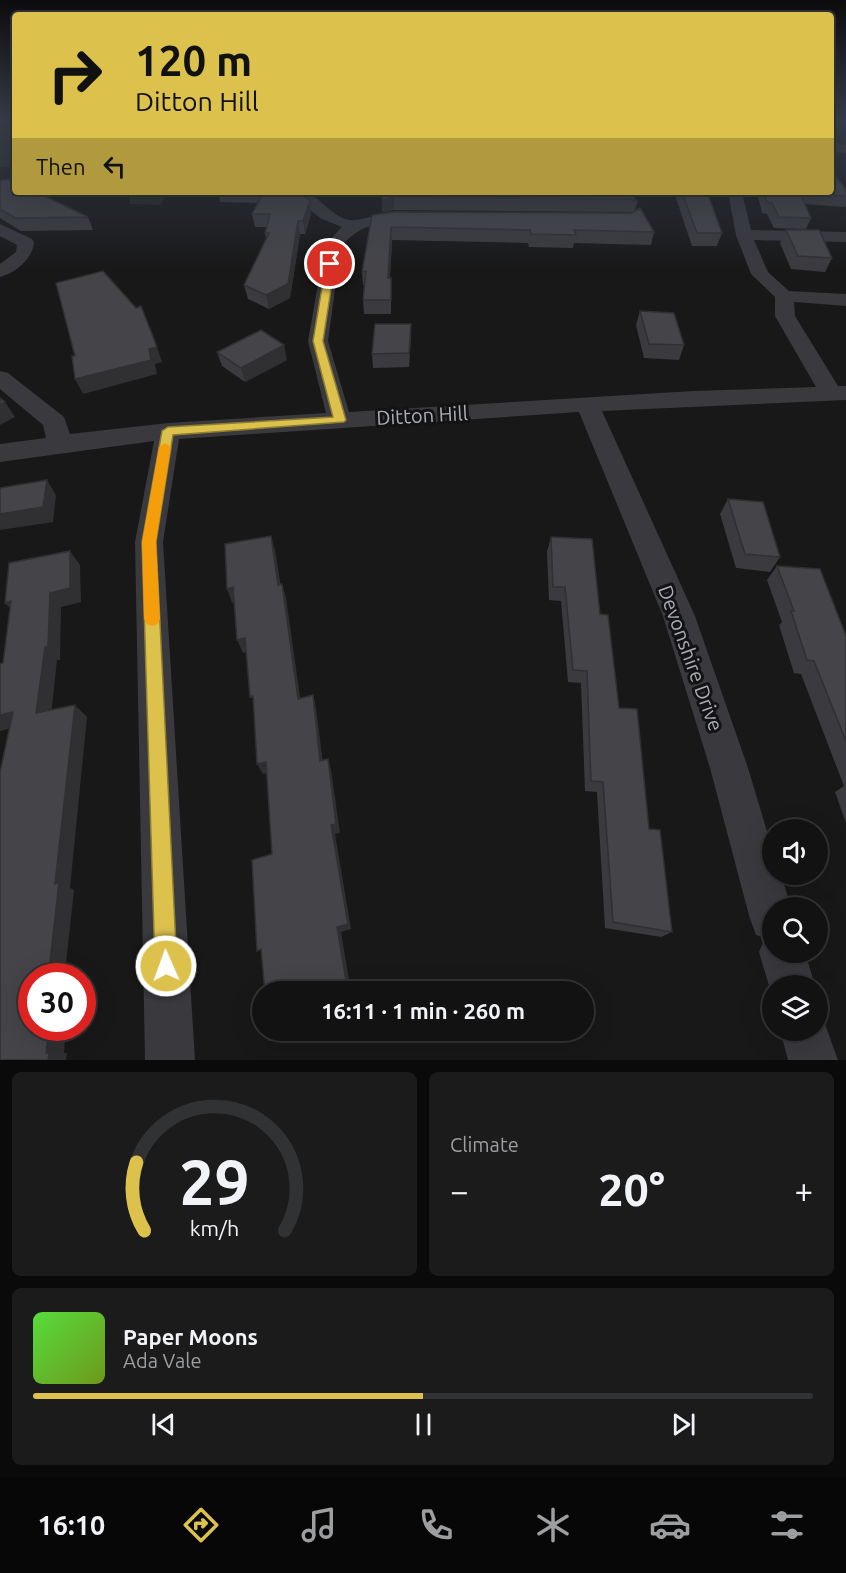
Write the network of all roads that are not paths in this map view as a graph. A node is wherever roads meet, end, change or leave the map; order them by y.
1 (301, 195) edge
2 (736, 195) edge
3 (429, 217) edge
4 (354, 226) junction
5 (0, 229) edge
6 (744, 235) junction
7 (846, 237) edge
8 (0, 272) edge
9 (784, 296) junction
10 (846, 300) edge
11 (0, 378) edge
12 (838, 393) edge
13 (588, 406) junction
14 (340, 420) junction
15 (168, 431) junction
16 (59, 443) junction
17 (0, 453) edge
18 (766, 897) edge
19 (807, 1041) edge
20 (170, 1060) edge
21 (813, 1060) edge

1 - 4 street
2 - 6 street
3 - 4 street
4 - 14 street
5 - 8 street
6 - 7 street
6 - 9 street
9 - 10 street
9 - 12 street
11 - 16 street
12 - 13 street, Ditton Hill
13 - 14 street, Ditton Hill
13 - 18 street, Devonshire Drive
14 - 15 street, Ditton Hill
15 - 16 street, Ditton Hill
15 - 20 street
16 - 17 street, Ditton Hill
19 - 21 street

